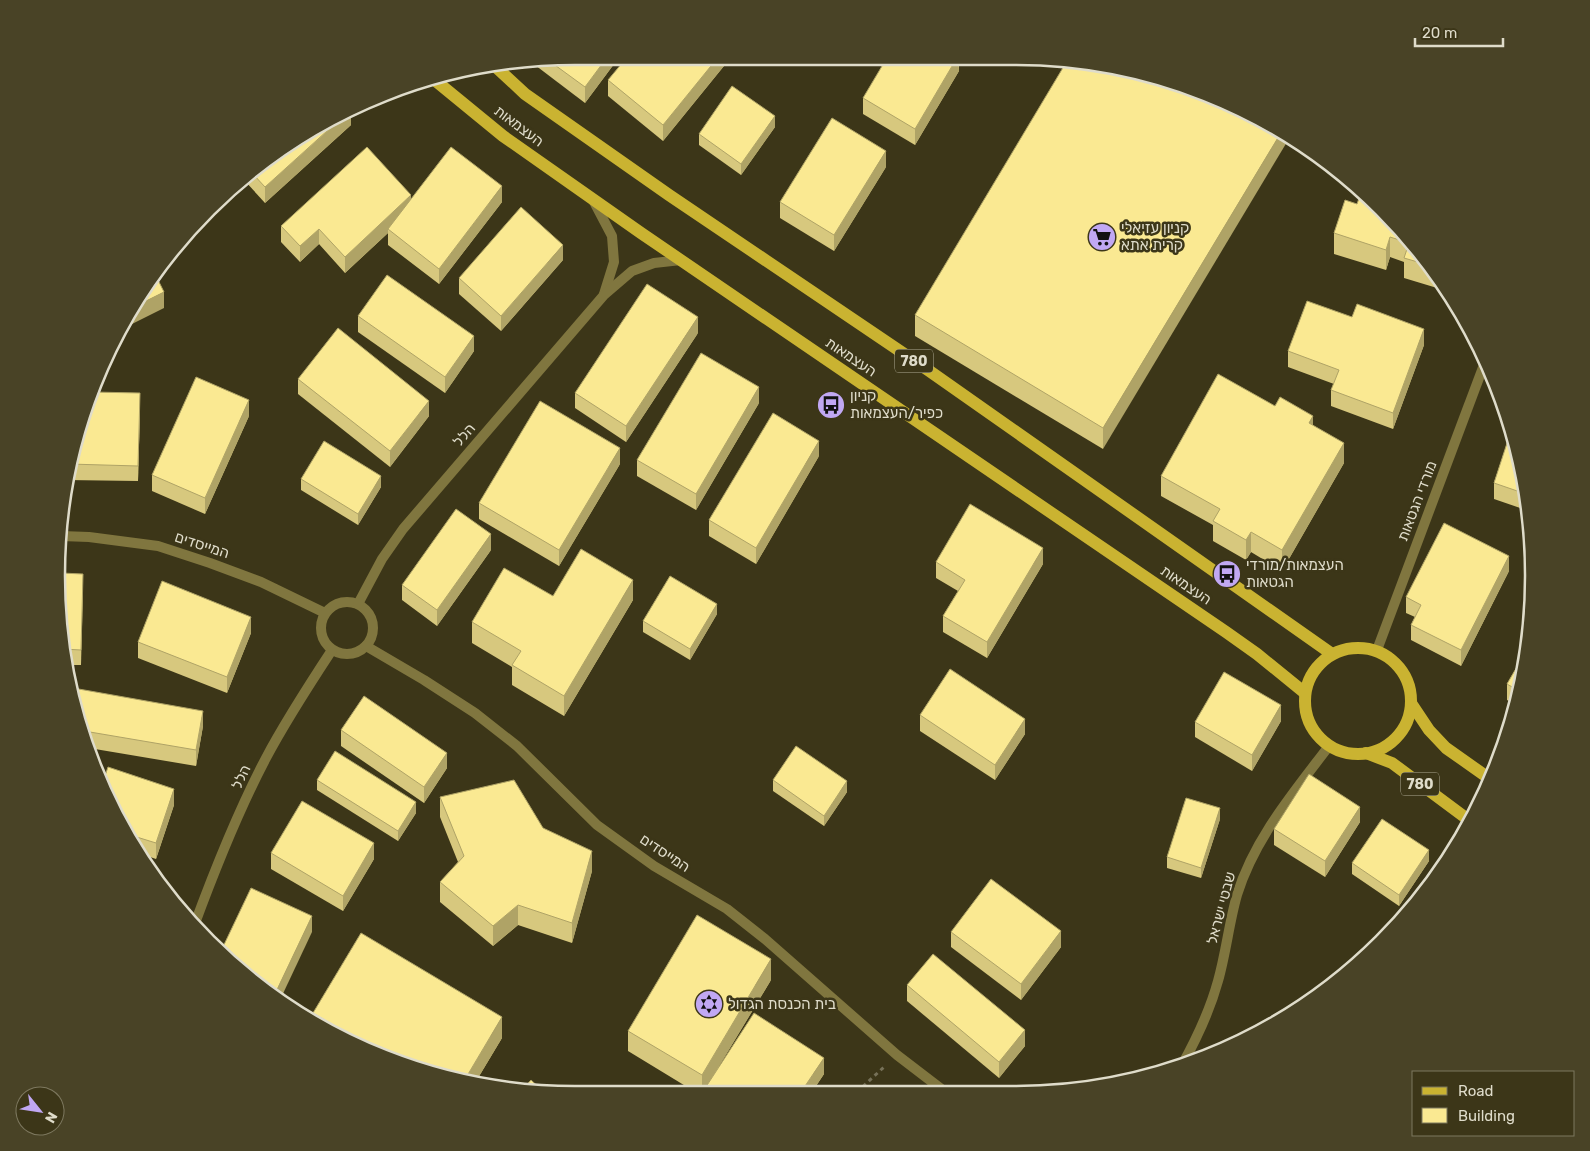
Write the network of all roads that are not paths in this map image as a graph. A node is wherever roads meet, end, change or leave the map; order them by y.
1 (500, 71) edge
2 (439, 83) edge
3 (592, 198) junction
4 (681, 260) junction
5 (604, 295) junction
6 (1482, 371) edge
7 (67, 536) edge
8 (358, 604) junction
9 (326, 612) junction
10 (366, 646) junction
11 (332, 650) junction
12 (1376, 650) junction
13 (1332, 654) junction
14 (1305, 693) junction
15 (1411, 703) junction
16 (1328, 746) junction
17 (1366, 753) junction
18 (1484, 775) edge
19 (1464, 817) edge
20 (197, 918) edge
21 (1186, 1056) edge
22 (937, 1086) edge

1 - 13 main road, העצמאות / 780
2 - 3 main road, העצמאות
3 - 4 main road, העצמאות
3 - 5 street, הלל
4 - 5 street, הלל
4 - 14 main road, העצמאות
5 - 8 street, הלל
6 - 12 street, מורדי הגטאות
7 - 9 street, המייסדים
8 - 9 street
8 - 10 street
9 - 11 street
10 - 11 street
10 - 22 street, המייסדים
11 - 20 street, הלל
12 - 13 main road
12 - 15 main road
13 - 14 main road
14 - 16 main road
15 - 17 main road
15 - 18 main road
16 - 17 main road
16 - 21 street, שבטי ישראל
17 - 19 main road, 780

